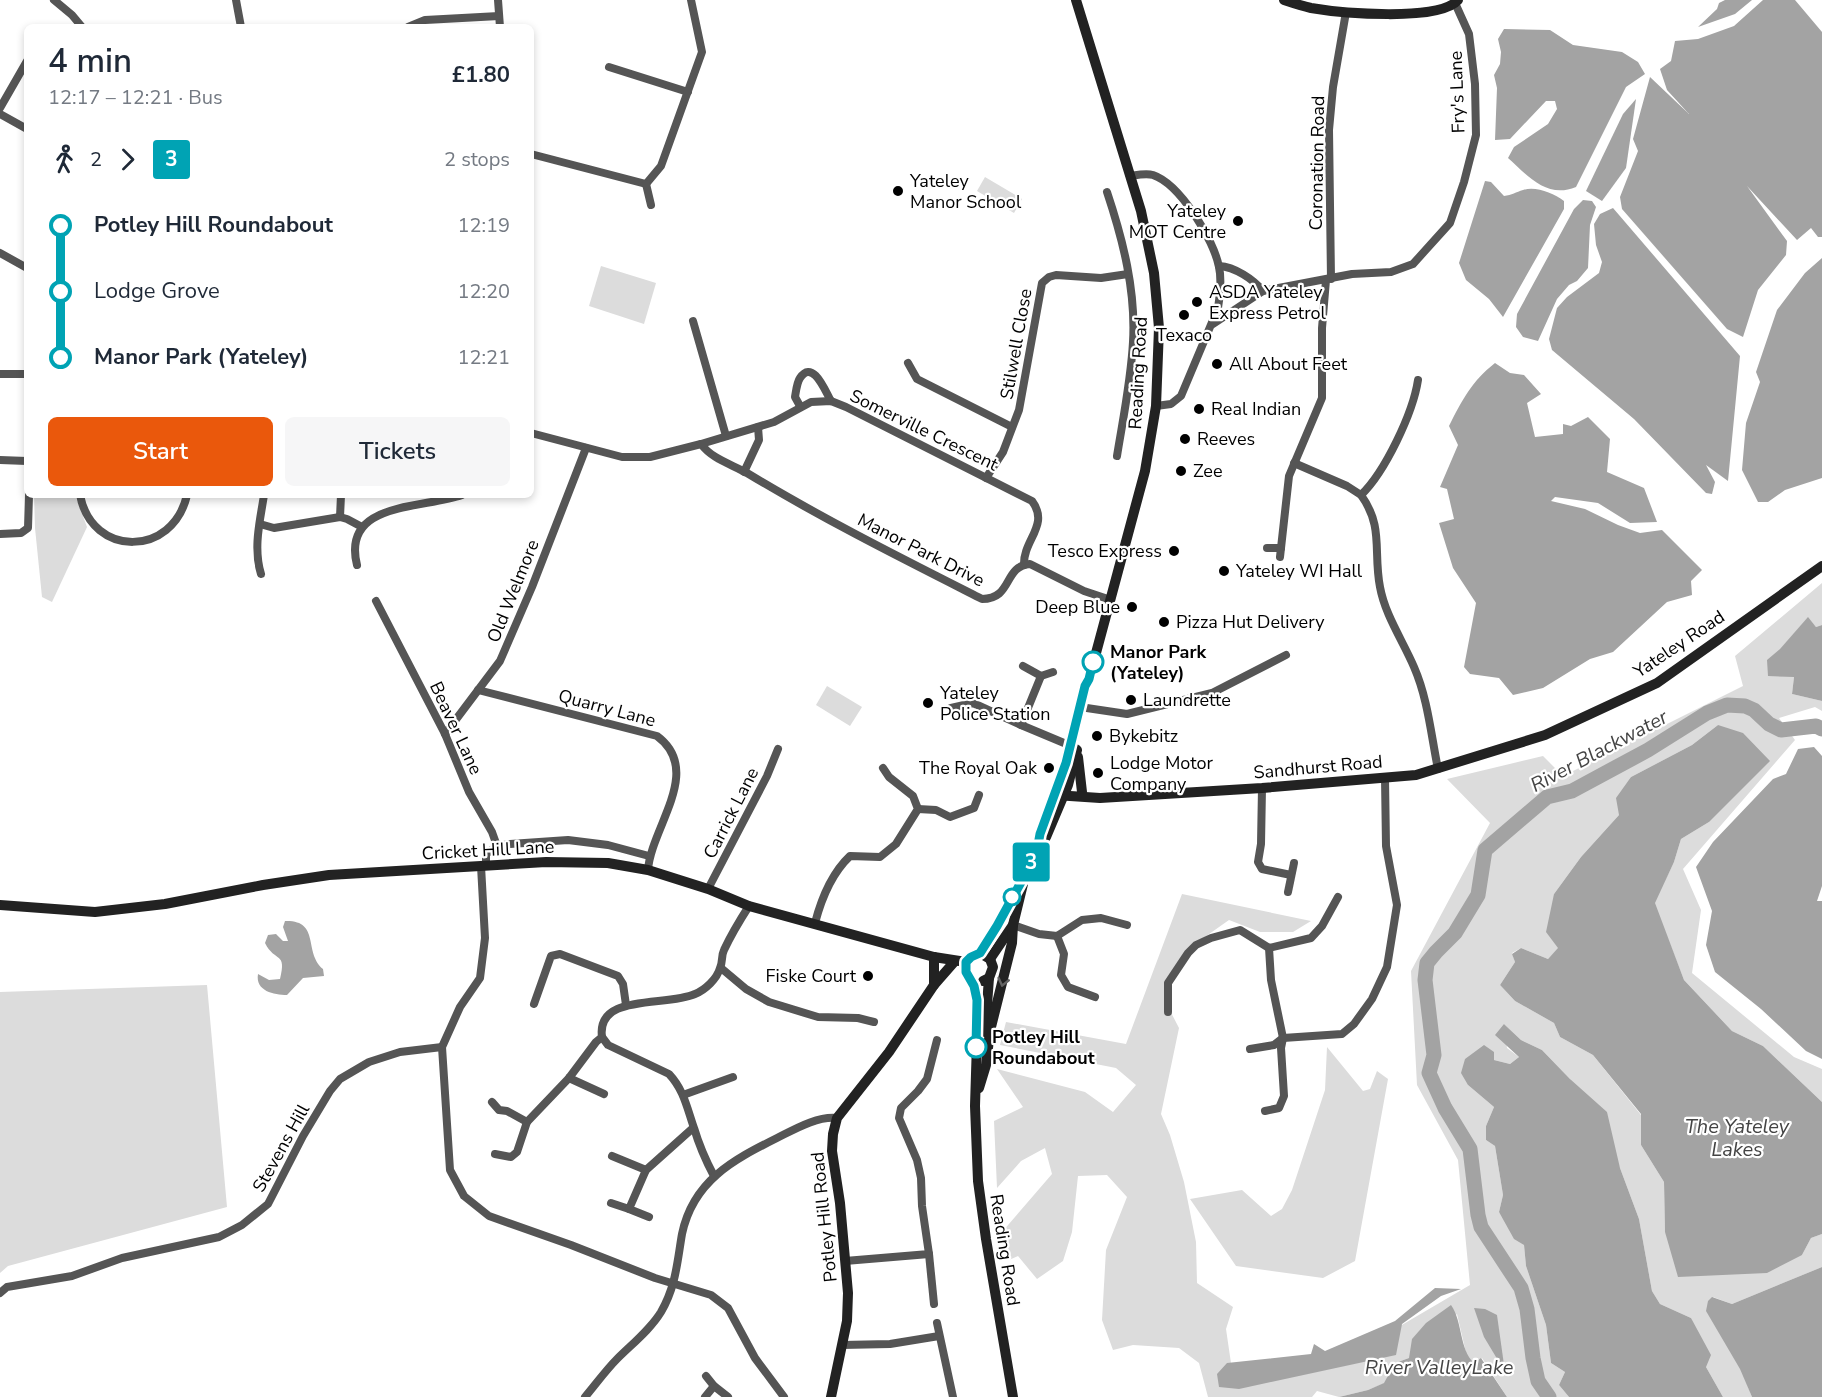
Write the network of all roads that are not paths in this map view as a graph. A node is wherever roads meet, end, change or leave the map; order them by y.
1 (54, 0) edge
2 (236, 0) edge
3 (498, 0) edge
4 (691, 0) edge
5 (1076, 0) edge
6 (1284, 0) edge
7 (1457, 2) edge
8 (1346, 12) junction
9 (500, 16) junction
10 (80, 24) edge
11 (240, 24) edge
12 (415, 24) edge
13 (500, 24) edge
14 (24, 67) edge
15 (609, 67) dead end
16 (688, 92) junction
17 (0, 108) edge
18 (0, 114) edge
19 (24, 127) edge
20 (534, 155) edge
21 (1130, 176) junction
22 (646, 184) junction
23 (1107, 192) dead end
24 (651, 205) dead end
25 (0, 253) edge
26 (24, 266) edge
27 (1219, 266) junction
28 (1128, 274) junction
29 (1329, 280) junction
30 (1263, 291) junction
31 (693, 321) dead end
32 (1213, 324) junction
33 (908, 363) dead end
34 (0, 374) edge
35 (24, 374) edge
36 (1418, 380) dead end
37 (831, 401) junction
38 (800, 406) junction
39 (1156, 406) junction
40 (758, 427) junction
41 (1012, 427) junction
42 (534, 434) edge
43 (726, 436) junction
44 (701, 444) junction
45 (586, 448) junction
46 (1117, 456) dead end
47 (0, 460) edge
48 (24, 460) edge
49 (1294, 463) junction
50 (744, 472) junction
51 (986, 478) junction
52 (1361, 495) junction
53 (29, 498) edge
54 (81, 498) edge
55 (186, 498) edge
56 (264, 498) edge
57 (340, 498) edge
58 (449, 498) edge
59 (340, 517) junction
60 (260, 524) junction
61 (362, 527) junction
62 (0, 534) edge
63 (1267, 548) dead end
64 (357, 565) dead end
65 (1024, 565) junction
66 (1822, 566) edge
67 (261, 574) dead end
68 (1111, 600) junction
69 (376, 601) dead end
70 (1286, 655) dead end
71 (1023, 666) dead end
72 (1053, 672) dead end
73 (1041, 676) junction
74 (478, 690) junction
75 (951, 708) dead end
76 (1083, 708) junction
77 (1021, 725) junction
78 (445, 734) junction
79 (1545, 735) joint
80 (1074, 747) junction
81 (778, 749) dead end
82 (883, 768) dead end
83 (1438, 769) junction
84 (1386, 778) junction
85 (1262, 788) junction
86 (1062, 790) junction
87 (1084, 794) junction
88 (979, 795) dead end
89 (918, 809) junction
90 (497, 846) junction
91 (649, 856) junction
92 (1294, 862) dead end
93 (483, 866) junction
94 (648, 870) junction
95 (1026, 873) junction
96 (1291, 875) junction
97 (708, 889) junction
98 (1288, 892) dead end
99 (1338, 897) dead end
100 (0, 905) edge
101 (749, 906) junction
102 (815, 924) junction
103 (1013, 925) junction
104 (1127, 925) dead end
105 (1057, 936) junction
106 (1269, 948) junction
107 (985, 956) junction
108 (934, 957) junction
109 (961, 962) junction
110 (721, 968) junction
111 (989, 978) junction
112 (971, 979) junction
113 (934, 985) junction
114 (1095, 997) dead end
115 (534, 1004) dead end
116 (626, 1005) junction
117 (1168, 1012) dead end
118 (874, 1022) dead end
119 (602, 1037) junction
120 (1282, 1038) junction
121 (937, 1040) dead end
122 (442, 1047) junction
123 (1250, 1048) dead end
124 (986, 1065) junction
125 (733, 1077) dead end
126 (569, 1078) junction
127 (604, 1094) dead end
128 (684, 1095) junction
129 (492, 1102) dead end
130 (975, 1106) junction
131 (1265, 1111) dead end
132 (837, 1118) junction
133 (527, 1122) junction
134 (693, 1128) junction
135 (495, 1154) dead end
136 (612, 1156) dead end
137 (646, 1170) junction
138 (714, 1176) junction
139 (611, 1203) dead end
140 (629, 1209) junction
141 (649, 1217) dead end
142 (929, 1254) junction
143 (845, 1262) junction
144 (674, 1283) junction
145 (0, 1293) edge
146 (934, 1304) dead end
147 (937, 1323) dead end
148 (939, 1336) junction
149 (842, 1345) junction
150 (706, 1376) dead end
151 (714, 1386) junction
152 (585, 1397) edge
153 (705, 1397) edge
154 (728, 1397) edge
155 (784, 1397) edge
156 (831, 1397) edge
157 (953, 1397) edge
158 (1013, 1397) edge

1 - 10 street
2 - 11 street
3 - 9 street
4 - 16 street
5 - 21 street, Reading Road
6 - 8 street
7 - 8 street
7 - 29 street, Fry's Lane
8 - 29 street, Coronation Road
9 - 12 street
9 - 13 street
14 - 17 street
15 - 16 street
16 - 22 street
18 - 19 street
20 - 22 street
21 - 27 street
21 - 39 street, Reading Road
22 - 24 street
23 - 28 street
25 - 26 street
27 - 30 street
27 - 32 street
28 - 41 street, Stilwell Close
28 - 46 street
29 - 30 street, Fry's Lane
29 - 49 street, Coronation Road
30 - 32 street, Fry's Lane
31 - 43 street
32 - 39 street
33 - 41 street, Stilwell Close
34 - 35 street
36 - 52 street
37 - 38 street, Somerville Crescent
37 - 38 street
37 - 51 street, Somerville Crescent
38 - 40 street, Somerville Crescent
39 - 68 street, Reading Road
40 - 43 street, Somerville Crescent
40 - 50 street
41 - 51 street, Stilwell Close
42 - 45 street
43 - 44 street, Somerville Crescent
44 - 45 street
44 - 50 street, Manor Park Drive
45 - 74 street, Old Welmore
47 - 48 street
49 - 52 street
49 - 63 street, Coronation Road
50 - 65 street, Manor Park Drive
51 - 65 street, Somerville Crescent
52 - 83 street
53 - 62 street
54 - 55 street
56 - 60 street
57 - 59 street
58 - 61 street
59 - 60 street
59 - 61 street
60 - 67 street
61 - 64 street
65 - 68 street
66 - 79 street, Yateley Road
68 - 76 street, Reading Road
69 - 78 street, Beaver Lane
70 - 76 street
71 - 73 street
72 - 73 street
73 - 77 street
74 - 78 street, Old Welmore
74 - 91 street, Quarry Lane
75 - 77 street
76 - 80 street, Reading Road
77 - 80 street
78 - 90 street, Beaver Lane
79 - 83 street, Sandhurst Road
80 - 86 street, Reading Road
80 - 87 street
81 - 97 street, Carrick Lane
82 - 89 street
83 - 84 street, Sandhurst Road
84 - 85 street, Sandhurst Road
84 - 120 street
85 - 87 street, Sandhurst Road
85 - 96 street
86 - 87 street, Sandhurst Road
86 - 95 street, Reading Road
88 - 89 street
89 - 102 street
90 - 91 street, Cricket Hill Lane
90 - 93 street
91 - 94 street, Quarry Lane
92 - 96 street
93 - 94 street, Cricket Hill Lane
93 - 100 street, Cricket Hill Lane
93 - 122 street
94 - 97 street, Cricket Hill Lane
95 - 103 street, Reading Road
95 - 107 street, Reading Road
96 - 98 street
97 - 101 street, Cricket Hill Lane
99 - 106 street
101 - 102 street, Cricket Hill Lane
101 - 110 street
102 - 108 street, Cricket Hill Lane
103 - 105 street
103 - 107 street, Reading Road
103 -> 124 street, Reading Road
104 - 105 street
105 - 114 street
106 - 117 street
106 - 120 street
107 - 109 street, Reading Road
107 - 111 street, Reading Road
108 - 109 street, Cricket Hill Lane
108 - 113 street
109 - 112 street, Reading Road
109 - 113 street, Potley Hill Road
110 - 116 street
110 - 118 street
111 - 112 street
111 - 124 street, Reading Road
112 - 130 street, Reading Road
113 - 132 street, Potley Hill Road
115 - 116 street
116 - 119 street
119 - 126 street
119 - 128 street
120 - 123 street
120 - 131 street
121 - 142 street
122 - 144 street
122 - 145 street, Stevens Hill
124 - 130 street, Reading Road
125 - 128 street
126 - 127 street
126 - 133 street
128 - 134 street
129 - 133 street
130 - 158 street, Reading Road
132 - 138 street
132 - 143 street, Potley Hill Road
133 - 135 street
134 - 137 street
134 - 138 street
136 - 137 street
137 - 140 street
138 - 144 street
139 - 140 street
140 - 141 street
142 - 143 street
142 - 146 street
143 - 149 street, Potley Hill Road
144 - 152 street
144 - 155 street
147 - 148 street
148 - 149 street
148 - 157 street
149 - 156 street, Potley Hill Road
150 - 151 street
151 - 153 street
151 - 154 street

